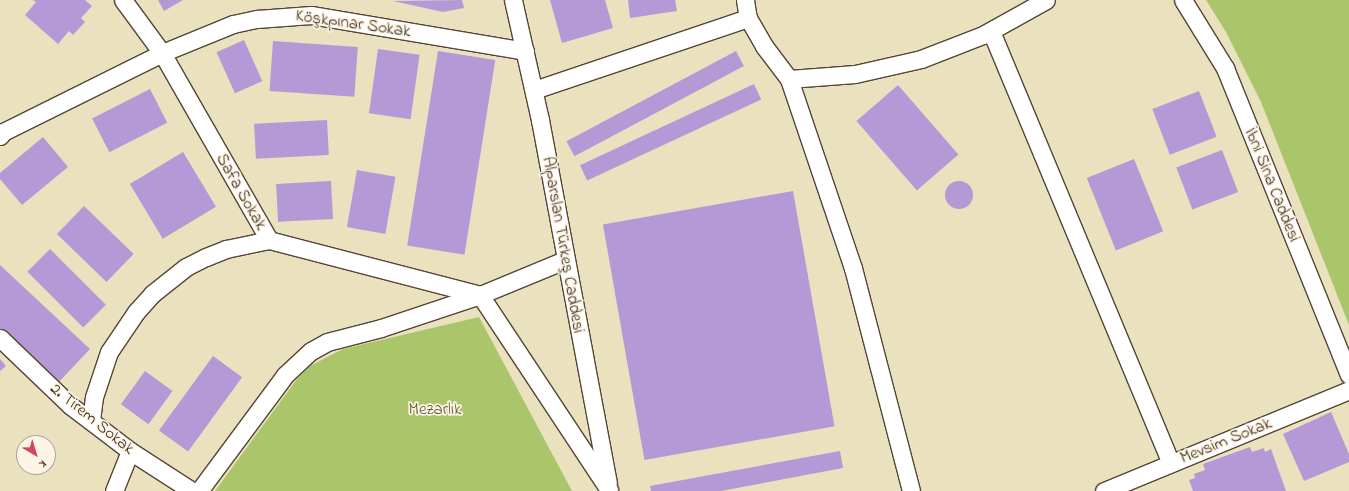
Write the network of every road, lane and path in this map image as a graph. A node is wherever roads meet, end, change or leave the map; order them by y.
1 (123, 0) edge
2 (513, 0) edge
3 (745, 0) edge
4 (1046, 0) edge
5 (1183, 0) edge
6 (748, 18) junction
7 (991, 31) junction
8 (525, 51) junction
9 (162, 53) junction
10 (789, 79) junction
11 (534, 90) junction
12 (0, 136) edge
13 (269, 240) junction
14 (565, 260) junction
15 (480, 295) junction
16 (0, 338) edge
17 (1349, 375) edge
18 (1349, 390) edge
19 (91, 421) junction
20 (130, 451) junction
21 (1171, 463) junction
22 (609, 490) edge
23 (114, 491) edge
24 (192, 491) edge
25 (199, 491) edge
26 (911, 491) edge
27 (1104, 491) edge

1 - 9 street, Safa Sokak
2 - 8 street, Alparslan Türkeş Caddesi
3 - 6 street
4 - 7 street
5 - 17 street, İbni Sina Caddesi
6 - 10 street
6 - 11 street
7 - 10 street
7 - 21 street
8 - 9 street, Köşkpınar Sokak
8 - 11 street, Alparslan Türkeş Caddesi
9 - 12 street, Köşkpınar Sokak
9 - 13 street, Safa Sokak
10 - 26 street
11 - 14 street, Alparslan Türkeş Caddesi
13 - 15 street, Safa Sokak
13 - 19 street
14 - 15 street
14 - 22 street, Alparslan Türkeş Caddesi
15 - 22 street
15 - 25 street
16 - 19 street, 2. Tirem Sokak
18 - 21 street, Mevsim Sokak
19 - 20 street, 2. Tirem Sokak
20 - 23 street
20 - 24 street, 2. Tirem Sokak
21 - 27 street, Mevsim Sokak

